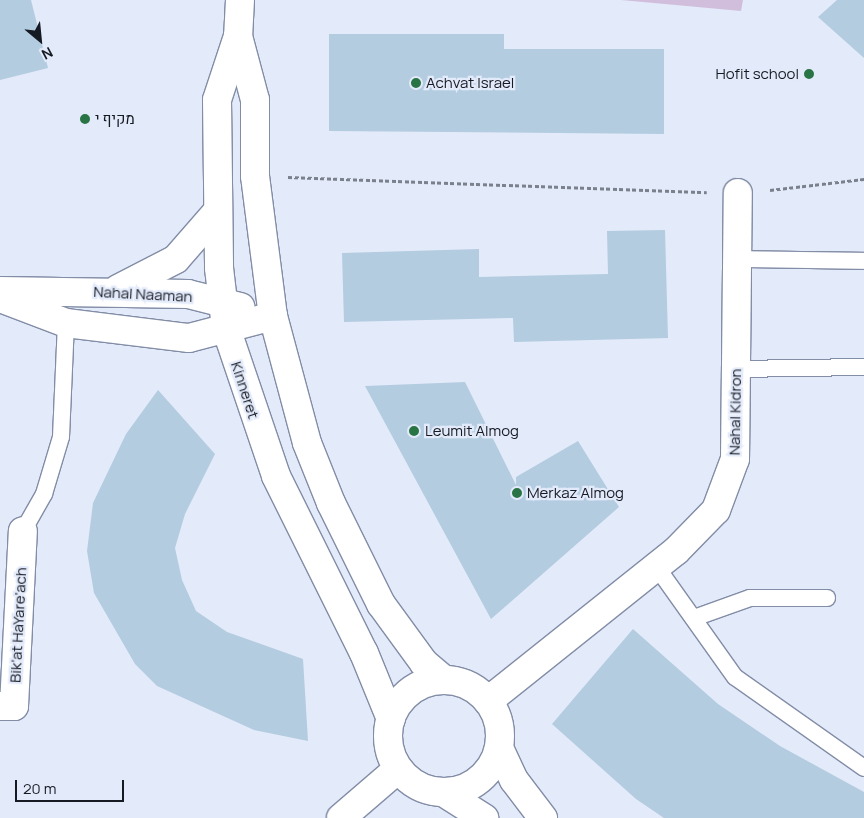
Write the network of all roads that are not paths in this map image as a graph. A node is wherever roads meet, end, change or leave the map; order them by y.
1 (240, 0) edge
2 (238, 36) junction
3 (738, 193) road end
4 (217, 212) junction
5 (737, 259) junction
6 (864, 261) edge
7 (0, 290) edge
8 (113, 292) junction
9 (0, 298) edge
10 (225, 315) junction
11 (273, 316) junction
12 (66, 323) junction
13 (864, 367) edge
14 (736, 369) junction
15 (23, 531) joint
16 (656, 566) junction
17 (827, 598) dead end
18 (694, 618) junction
19 (444, 680) junction
20 (488, 701) junction
21 (0, 706) edge
22 (391, 719) junction
23 (499, 748) junction
24 (864, 768) edge
25 (398, 769) junction
26 (443, 792) junction
27 (341, 818) edge
28 (484, 818) edge
29 (543, 818) edge

1 - 2 street, Kinneret
2 - 4 street, Kinneret
2 - 11 street, Kinneret
3 - 5 street, Nahal Kidron
4 - 8 street
4 - 10 street, Kinneret
5 - 6 lane
5 - 14 street, Nahal Kidron
7 - 8 street, Nahal Naaman
8 - 10 street, Nahal Naaman
9 - 12 street, Nahal Naaman
10 - 11 street, Nahal Naaman
10 - 12 street, Nahal Naaman
10 - 22 street, Kinneret
11 - 19 street, Kinneret
12 - 15 lane
13 - 14 lane
14 - 16 street, Nahal Kidron
15 - 21 street, Bik'at HaYare'ach
16 - 18 lane
16 - 20 street, Nahal Kidron
17 - 18 lane
18 - 24 lane
19 - 20 street
19 - 22 street
20 - 23 street
22 - 25 street
23 - 26 street
23 - 29 street
25 - 26 street
25 - 27 street
26 - 28 street

